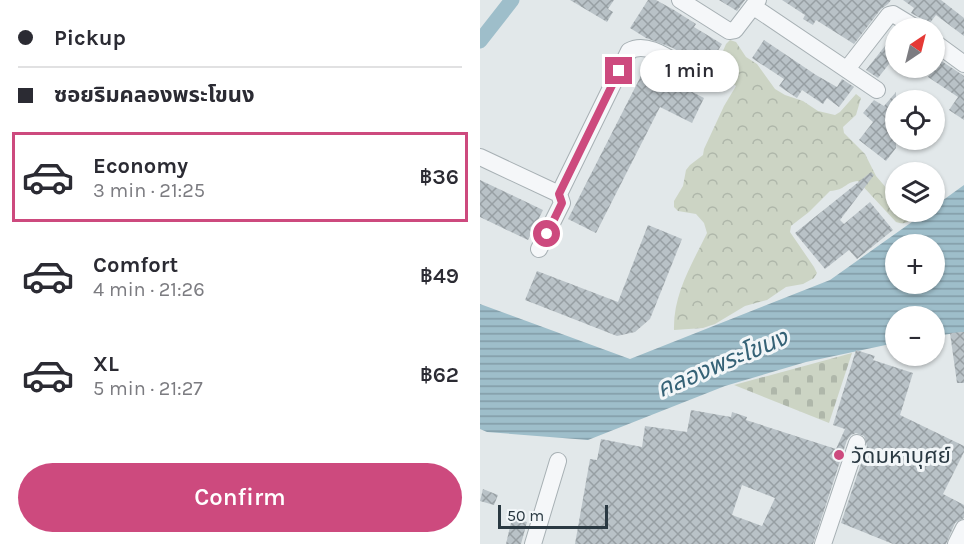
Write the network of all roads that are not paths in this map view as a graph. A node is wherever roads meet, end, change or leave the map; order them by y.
1 (680, 0) edge
2 (756, 3) edge
3 (887, 18) edge
4 (900, 18) edge
5 (885, 20) edge
6 (945, 50) edge
7 (964, 64) edge
8 (847, 69) junction
9 (689, 70) dead end
10 (877, 90) dead end
11 (480, 157) edge
12 (559, 194) junction
13 (539, 249) dead end
14 (857, 443) dead end
15 (558, 461) dead end
16 (964, 528) edge
17 (827, 543) edge
18 (533, 544) edge
19 (956, 544) edge

1 - 2 street
2 - 8 street
3 - 4 street
5 - 8 street
6 - 7 street
8 - 10 street
9 - 12 street
11 - 12 street
12 - 13 street
14 - 17 street
15 - 18 street
16 - 19 street

